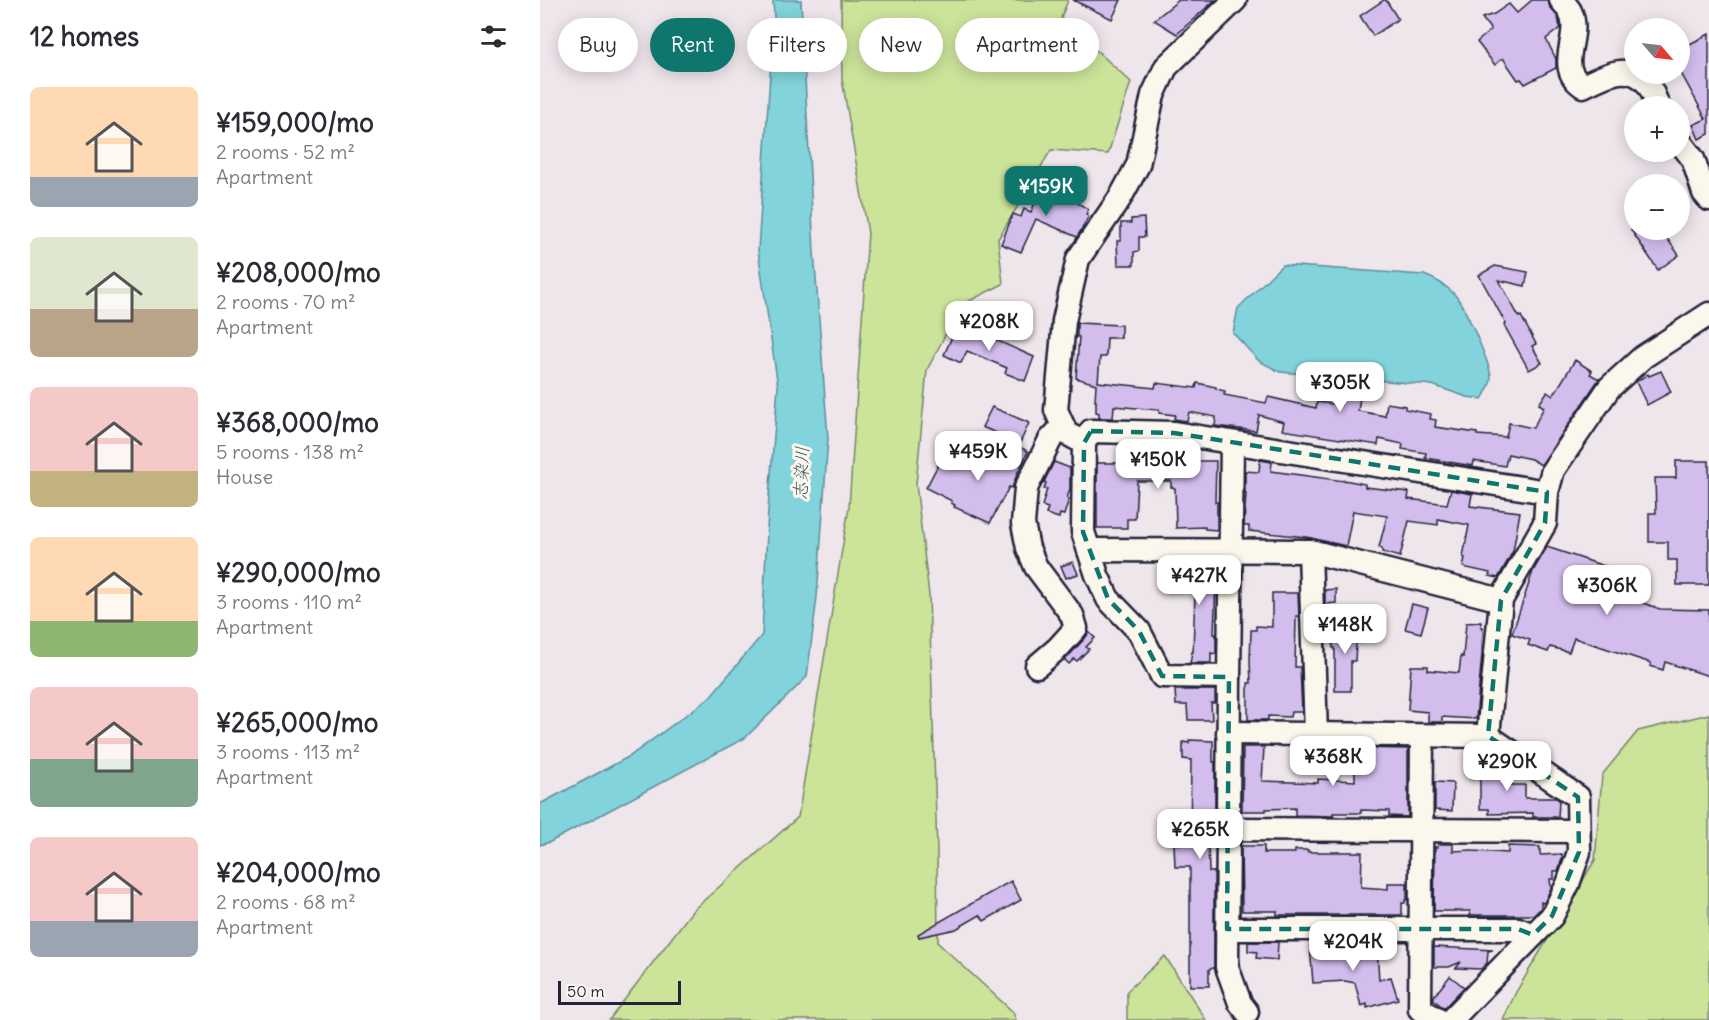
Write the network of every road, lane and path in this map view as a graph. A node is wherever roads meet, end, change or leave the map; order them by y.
1 (1235, 0) edge
2 (1561, 0) edge
3 (1653, 96) edge
4 (1690, 156) edge
5 (1709, 199) edge
6 (1709, 314) edge
7 (1063, 426) junction
8 (1232, 442) junction
9 (1084, 443) junction
10 (1547, 492) junction
11 (1089, 550) junction
12 (1230, 550) junction
13 (1310, 551) junction
14 (1501, 600) junction
15 (1037, 666) dead end
16 (1229, 677) junction
17 (1228, 733) junction
18 (1316, 735) junction
19 (1422, 736) junction
20 (1488, 736) junction
21 (1228, 829) junction
22 (1422, 830) junction
23 (1578, 831) junction
24 (1227, 929) junction
25 (1421, 929) junction
26 (1533, 935) junction
27 (1247, 1012) dead end
28 (1438, 1020) edge
29 (1452, 1020) edge

1 - 7 street
2 - 3 street
4 - 5 street
6 - 10 street
7 - 9 street
7 - 15 street
8 - 9 street
8 - 10 street
8 - 12 street
9 - 11 street
10 - 14 street
11 - 12 street
11 - 16 street
12 - 13 street
12 - 16 street
13 - 14 street
13 - 18 street
14 - 20 street
16 - 17 street
17 - 18 street
17 - 21 street
18 - 19 street
19 - 20 street
19 - 22 street
20 - 23 street
21 - 22 street
21 - 24 street
22 - 23 street
22 - 25 street
23 - 26 street
24 - 25 street
24 - 27 street
25 - 26 street
25 - 28 street
26 - 29 street

